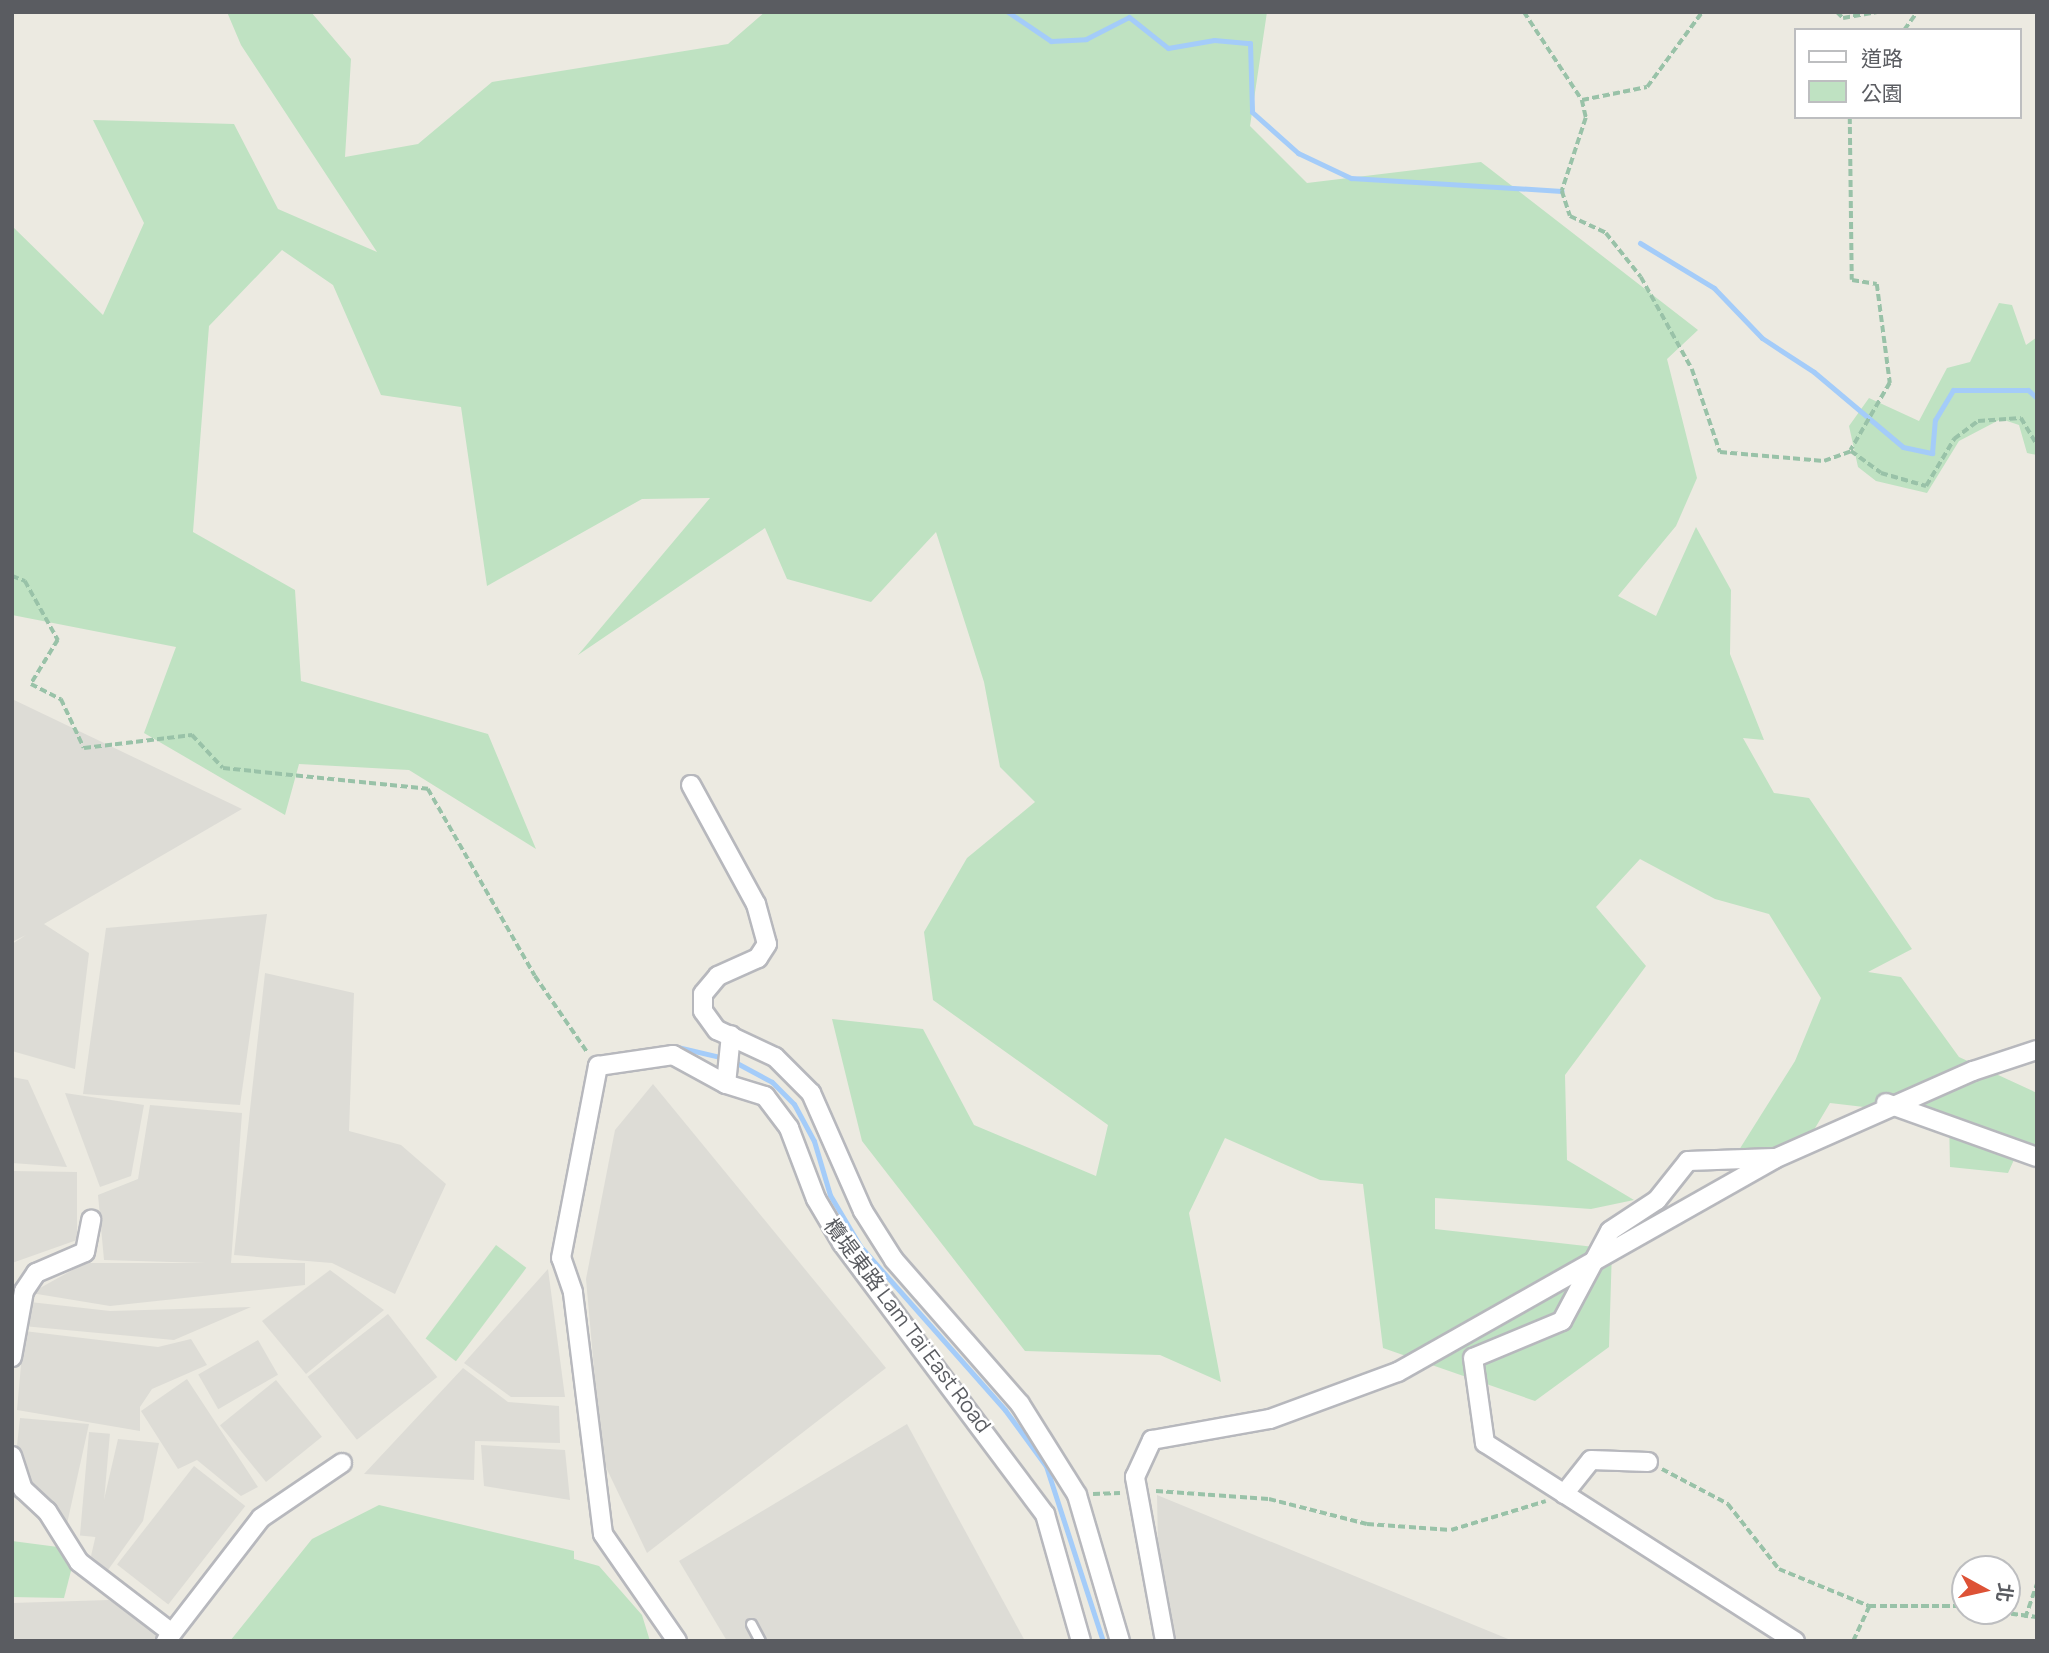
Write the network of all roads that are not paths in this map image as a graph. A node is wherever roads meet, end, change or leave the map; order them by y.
1 (691, 785) dead end
2 (730, 1040) junction
3 (2037, 1050) edge
4 (727, 1075) junction
5 (2037, 1157) edge
6 (91, 1220) dead end
7 (12, 1357) edge
8 (12, 1456) edge
9 (1648, 1462) road end
10 (342, 1463) dead end
11 (1563, 1494) junction
12 (751, 1624) dead end
13 (169, 1637) edge
14 (677, 1641) edge
15 (760, 1641) edge
16 (1082, 1641) edge
17 (1120, 1641) edge
18 (1165, 1641) edge
19 (1795, 1641) edge

1 - 2 street
2 - 4 street
2 - 17 street
3 - 18 street
4 - 14 street, 欖堤東路 Lam Tai East Road
4 - 16 street, 欖堤東路 Lam Tai East Road
5 - 11 street
6 - 7 street
8 - 13 street
9 - 11 street
10 - 13 street
11 - 19 street
12 - 15 lane

